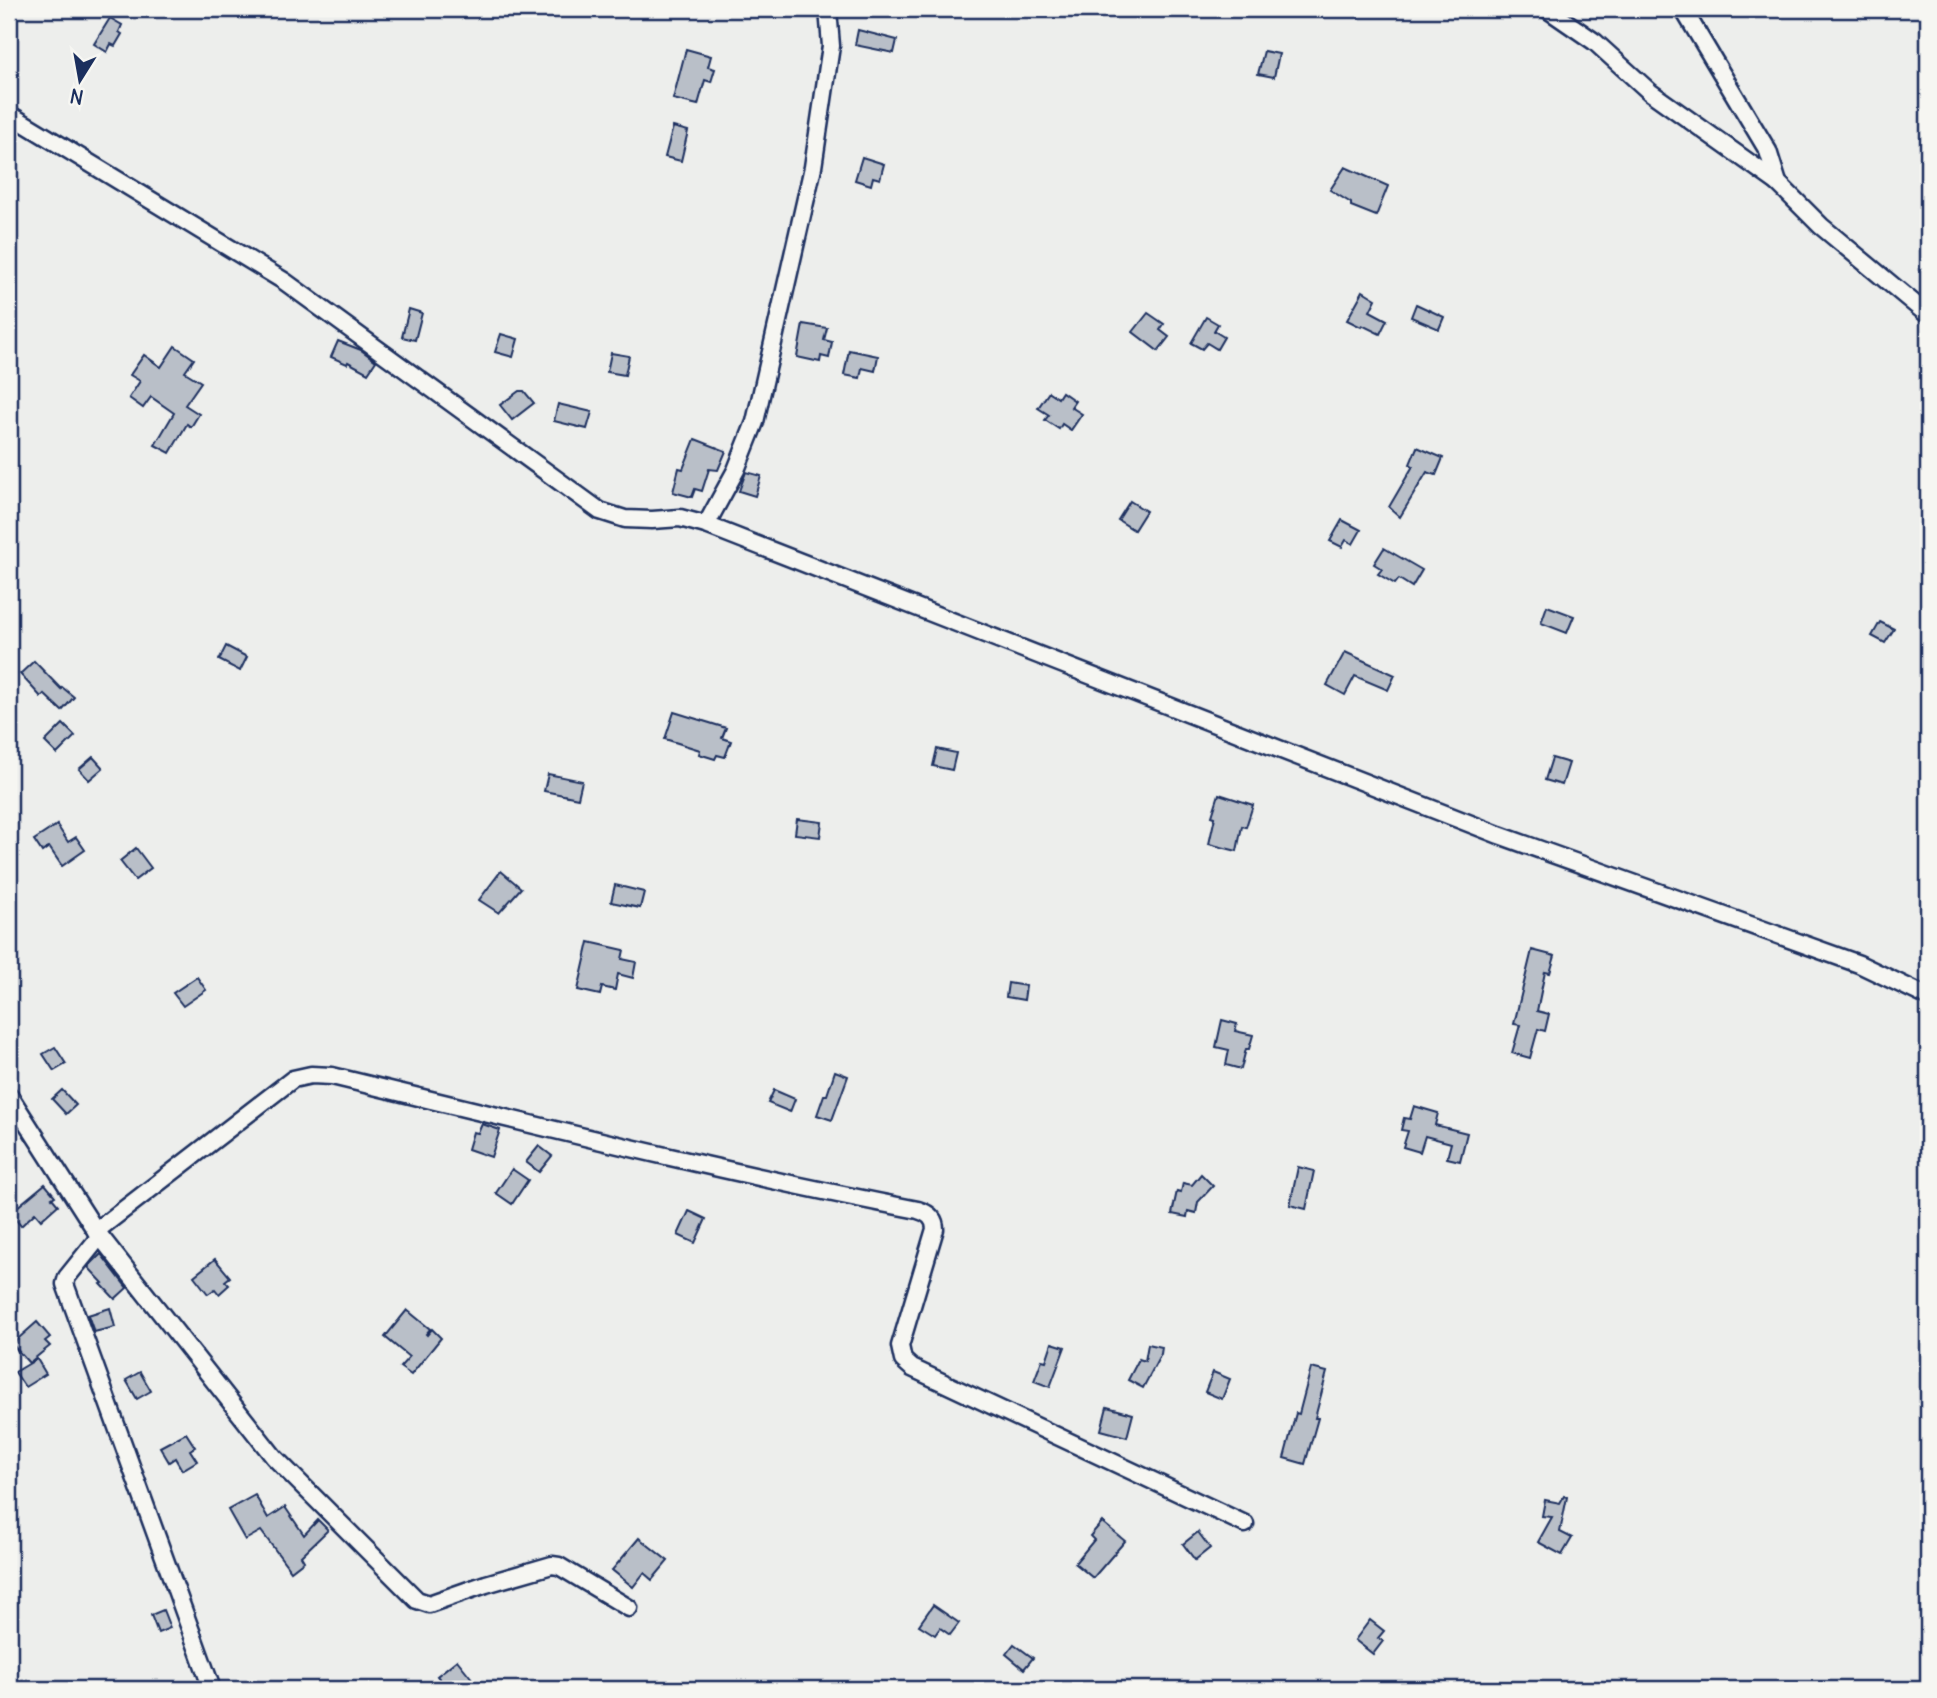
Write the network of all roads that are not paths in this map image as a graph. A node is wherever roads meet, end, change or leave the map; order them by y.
1 (828, 9) edge
2 (1547, 9) edge
3 (1684, 9) edge
4 (9, 114) edge
5 (1778, 183) junction
6 (1928, 315) edge
7 (706, 525) junction
8 (1928, 997) edge
9 (9, 1096) edge
10 (98, 1234) junction
11 (1245, 1524) dead end
12 (629, 1608) dead end
13 (212, 1689) edge

1 - 7 street
2 - 5 street
3 - 5 street
4 - 7 street
5 - 6 street
7 - 8 street
9 - 10 street
10 - 11 street
10 - 12 street
10 - 13 street

